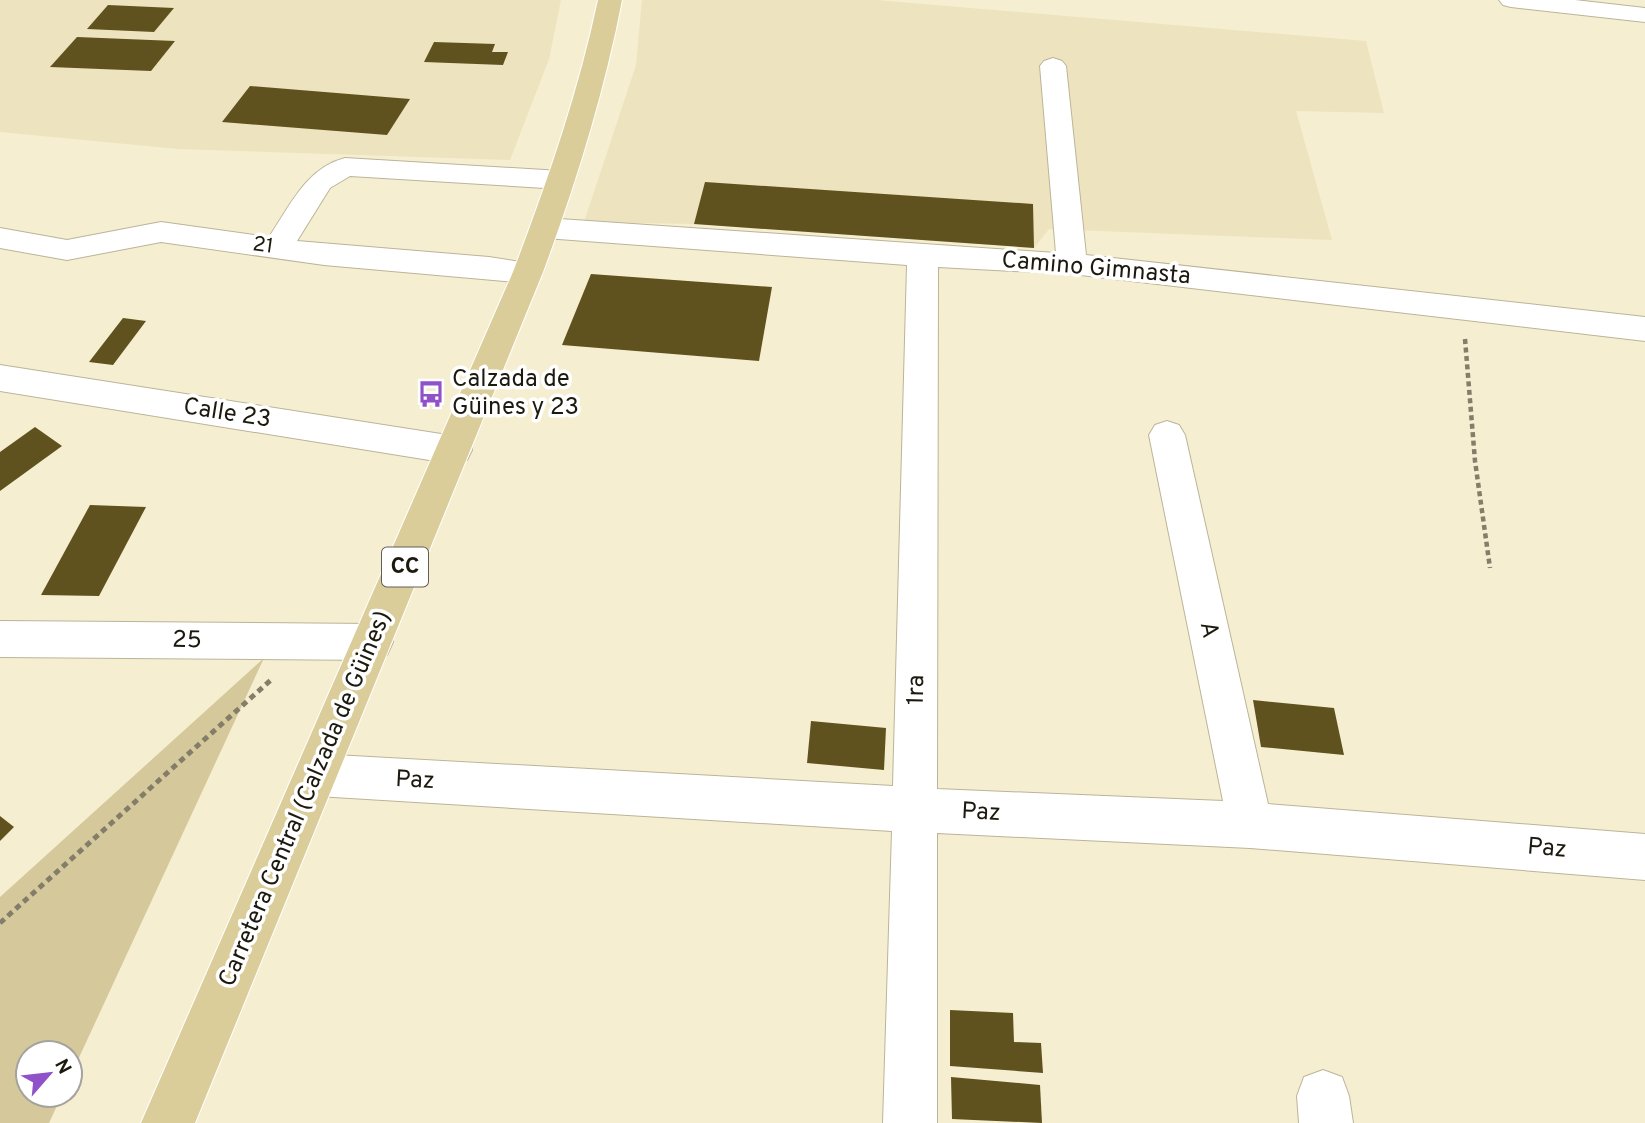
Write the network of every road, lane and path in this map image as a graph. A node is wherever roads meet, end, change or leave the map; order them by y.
1 (610, 0) edge
2 (1526, 1) edge
3 (1645, 15) edge
4 (1053, 66) dead end
5 (561, 180) junction
6 (545, 228) junction
7 (0, 237) edge
8 (277, 248) junction
9 (923, 256) junction
10 (1072, 264) junction
11 (528, 272) junction
12 (1462, 306) junction
13 (1645, 329) edge
14 (0, 378) edge
15 (1167, 435) dead end
16 (454, 450) junction
17 (1490, 568) dead end
18 (0, 639) edge
19 (315, 642) junction
20 (373, 642) junction
21 (317, 775) junction
22 (915, 810) junction
23 (1250, 825) junction
24 (1645, 857) edge
25 (0, 923) edge
26 (168, 1123) edge
27 (910, 1123) edge

1 - 5 main road, Carretera Central (Calzada de Güines) / CC
2 - 3 street
4 - 10 street
5 - 6 main road, Carretera Central (Calzada de Güines) / CC
5 - 8 street
6 - 9 street, Camino Gimnasta
6 - 11 main road, Carretera Central (Calzada de Güines) / CC
7 - 8 street, 21
8 - 11 street, 21
9 - 10 street, Camino Gimnasta
9 - 22 street, 1ra
10 - 12 street, Camino Gimnasta
11 - 16 main road, Carretera Central (Calzada de Güines) / CC
12 - 13 street, Camino Gimnasta
12 - 17 path
14 - 16 street, Calle 23
15 - 23 street, A
16 - 20 main road, Carretera Central (Calzada de Güines) / CC
18 - 19 street, 25
19 - 20 street, 25
19 - 25 path
20 - 21 main road, Carretera Central (Calzada de Güines) / CC
21 - 22 street, Paz
21 - 26 main road, Carretera Central (Calzada de Güines) / CC
22 - 23 street, Paz
22 - 27 street, 1ra
23 - 24 street, Paz

